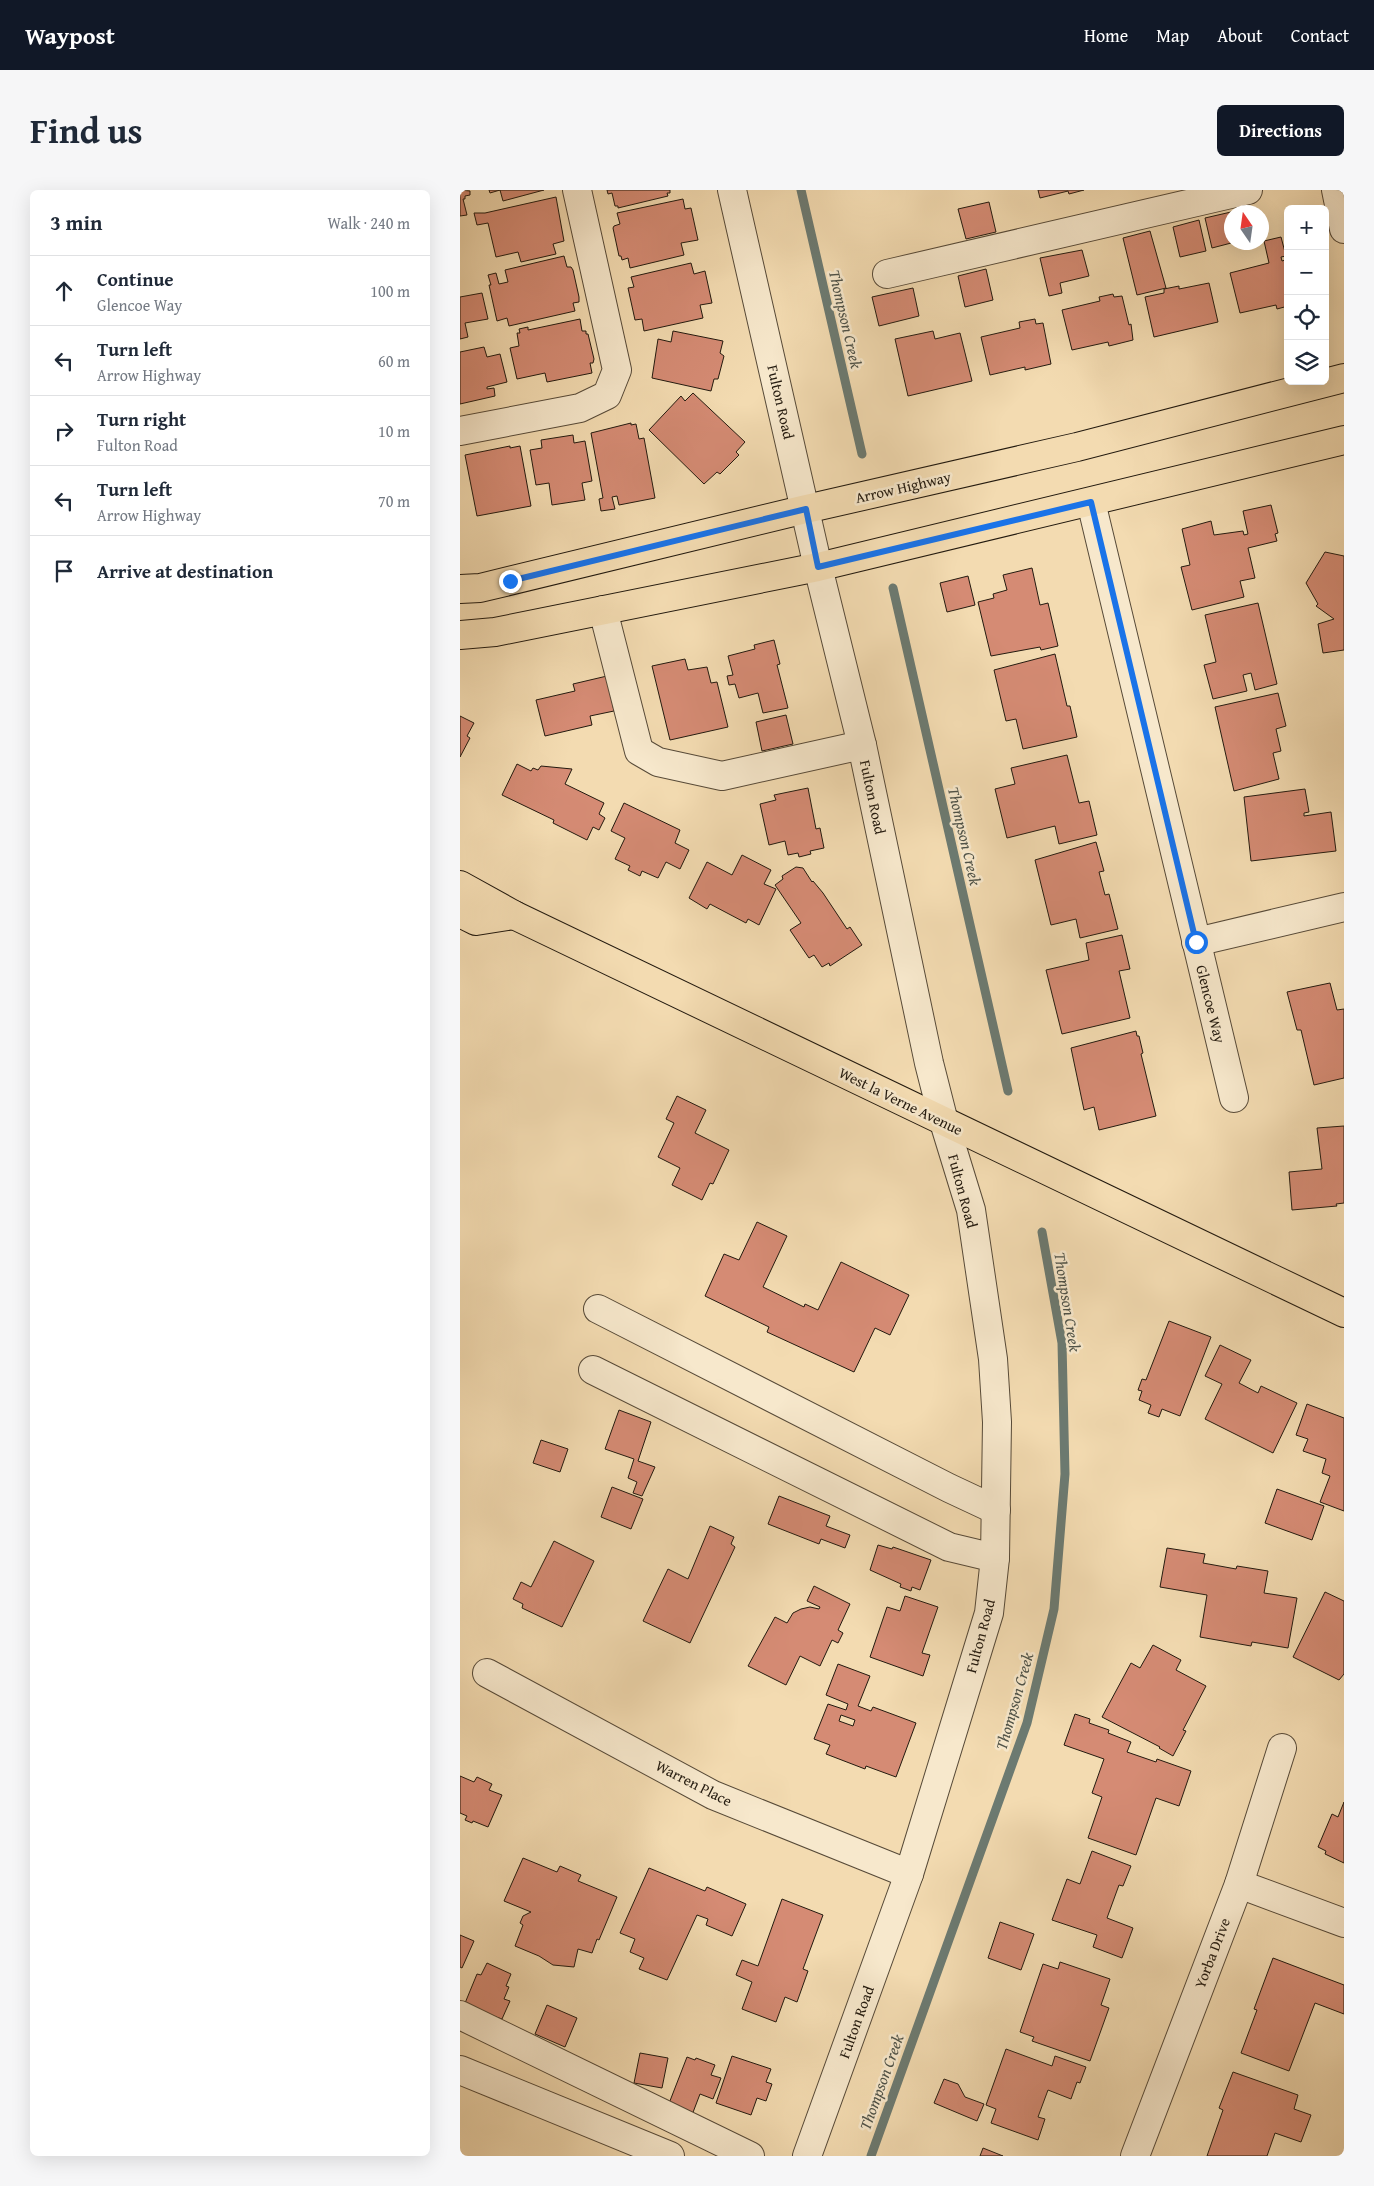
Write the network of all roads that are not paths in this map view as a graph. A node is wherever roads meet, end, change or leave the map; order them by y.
1 (577, 190) edge
2 (732, 190) edge
3 (1248, 190) edge
4 (1336, 190) edge
5 (1344, 229) edge
6 (887, 274) dead end
7 (1344, 378) edge
8 (460, 431) edge
9 (1344, 440) edge
10 (1091, 502) junction
11 (806, 509) junction
12 (818, 567) junction
13 (460, 589) edge
14 (603, 610) junction
15 (460, 635) edge
16 (862, 745) junction
17 (460, 885) edge
18 (1344, 907) edge
19 (460, 913) edge
20 (514, 914) junction
21 (1196, 942) junction
22 (1234, 1098) dead end
23 (944, 1122) junction
24 (598, 1308) dead end
25 (1344, 1313) edge
26 (593, 1370) dead end
27 (996, 1510) junction
28 (995, 1558) junction
29 (487, 1673) dead end
30 (1282, 1748) dead end
31 (909, 1874) junction
32 (1239, 1884) junction
33 (1344, 1924) edge
34 (460, 2014) edge
35 (460, 2070) edge
36 (670, 2156) edge
37 (750, 2156) edge
38 (807, 2156) edge
39 (1135, 2156) edge

1 - 8 street
2 - 11 street, Fulton Road
3 - 6 street
4 - 5 street
7 - 11 main road, Arrow Highway
9 - 10 main road
10 - 12 main road
10 - 21 street, Glencoe Way
11 - 12 street, Fulton Road
11 - 13 main road, Arrow Highway
12 - 14 main road
12 - 16 street, Fulton Road
14 - 15 main road
14 - 16 street
16 - 23 street, Fulton Road
17 - 20 main road, West la Verne Avenue
18 - 21 street
19 - 20 main road
20 - 23 main road, West la Verne Avenue
21 - 22 street, Glencoe Way
23 - 25 main road, West la Verne Avenue
23 - 27 street, Fulton Road
24 - 27 street
26 - 28 street
27 - 28 street, Fulton Road
28 - 31 street, Fulton Road
29 - 31 street, Warren Place
30 - 32 street, Yorba Drive
31 - 38 street, Fulton Road
32 - 33 street
32 - 39 street, Yorba Drive
34 - 37 street
35 - 36 street

